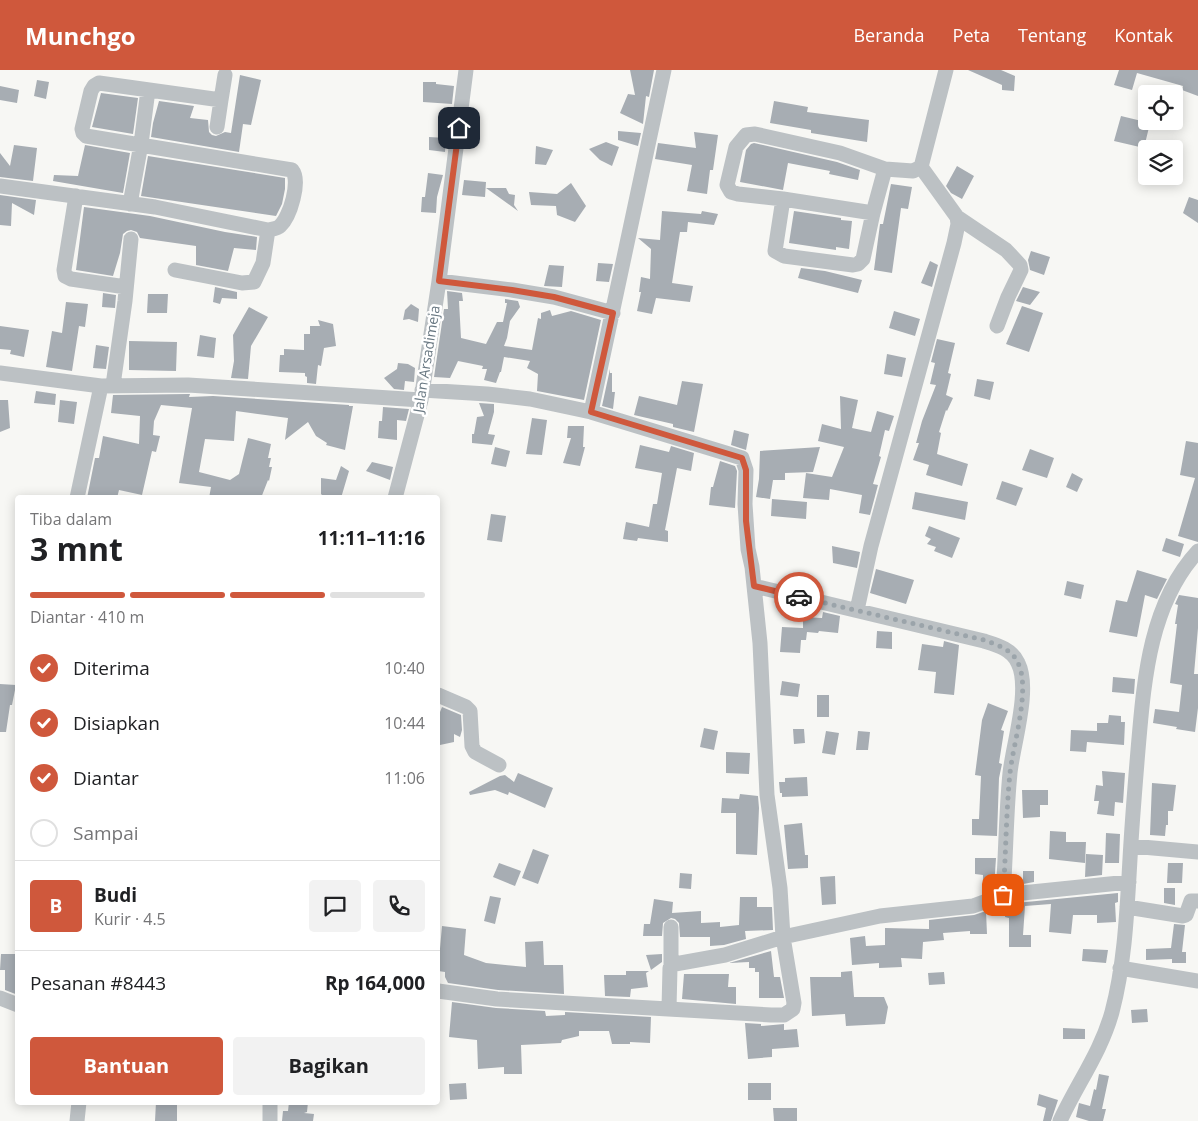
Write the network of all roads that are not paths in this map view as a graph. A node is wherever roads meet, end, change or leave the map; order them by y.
1 (466, 70) edge
2 (664, 70) edge
3 (946, 70) edge
4 (225, 74) dead end
5 (148, 90) junction
6 (221, 100) junction
7 (217, 127) dead end
8 (141, 144) junction
9 (922, 168) junction
10 (885, 169) junction
11 (0, 186) edge
12 (76, 196) junction
13 (784, 200) junction
14 (130, 204) junction
15 (873, 213) junction
16 (957, 217) junction
17 (268, 230) junction
18 (131, 239) dead end
19 (175, 270) dead end
20 (439, 281) junction
21 (126, 287) junction
22 (613, 313) junction
23 (997, 326) dead end
24 (0, 373) edge
25 (107, 386) junction
26 (421, 395) junction
27 (591, 412) junction
28 (78, 495) edge
29 (396, 495) edge
30 (1198, 551) edge
31 (754, 586) junction
32 (857, 610) junction
33 (440, 696) edge
34 (499, 765) dead end
35 (1131, 846) junction
36 (1198, 852) edge
37 (1129, 882) junction
38 (1003, 895) junction
39 (1198, 901) edge
40 (1127, 907) junction
41 (671, 927) dead end
42 (783, 937) junction
43 (671, 966) junction
44 (1120, 968) junction
45 (1198, 981) edge
46 (440, 990) edge
47 (0, 998) edge
48 (15, 1005) edge
49 (669, 1008) junction
50 (79, 1105) edge
51 (270, 1105) edge
52 (1062, 1120) edge
53 (77, 1121) edge
54 (270, 1121) edge

1 - 20 street, Jalan Arsadimeja
2 - 22 street
3 - 9 street
4 - 6 street
5 - 6 street
5 - 8 street
5 - 8 street
6 - 7 street
8 - 14 street
8 - 17 street
9 - 10 street
9 - 16 street
10 - 13 street
10 - 15 street
11 - 12 street
12 - 14 street
12 - 21 street
13 - 15 street
13 - 15 street
14 - 17 street
16 - 23 street
16 - 32 street
17 - 19 street
18 - 21 street
20 - 22 street
20 - 26 street, Jalan Arsadimeja
21 - 25 street
22 - 27 street
24 - 25 street
25 - 26 street
25 - 28 street
26 - 27 street
26 - 29 street, Jalan Arsadimeja
27 - 31 street
30 - 35 street
31 - 32 street
31 - 42 street
32 - 38 street
33 - 34 street
35 - 36 street
35 - 37 street
37 - 38 street
37 - 40 street
38 - 42 street
39 - 40 street
40 - 44 street
41 - 43 street
42 - 43 street
42 - 49 street
43 - 49 street
44 - 45 street
44 - 52 street
46 - 49 street
47 - 48 street
50 - 53 street
51 - 54 street

